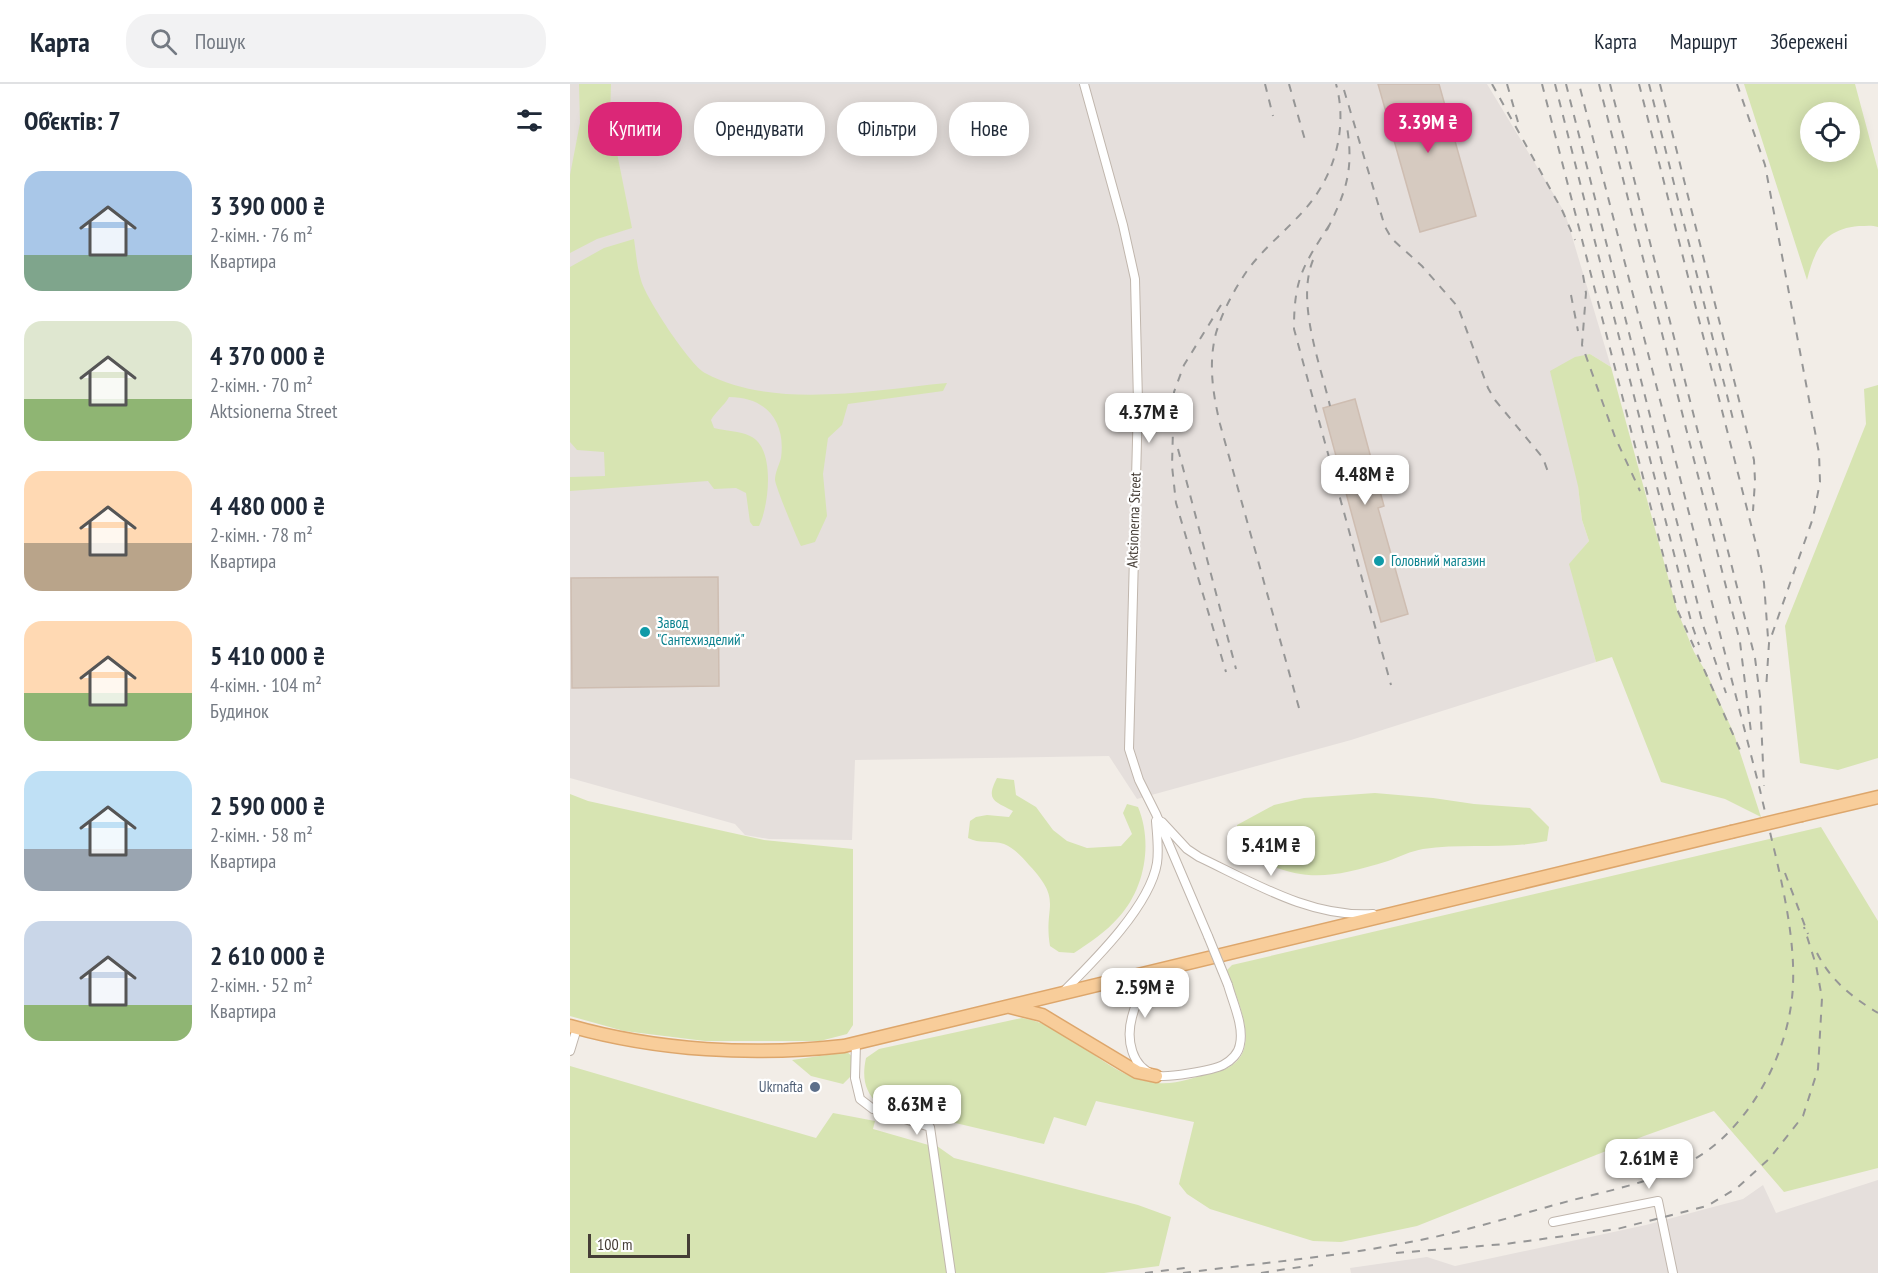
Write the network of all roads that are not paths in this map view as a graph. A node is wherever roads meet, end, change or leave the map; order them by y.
1 (1084, 84) edge
2 (1878, 797) edge
3 (1156, 814) junction
4 (1398, 912) junction
5 (1171, 966) junction
6 (1063, 992) junction
7 (1005, 1006) junction
8 (573, 1027) edge
9 (856, 1043) junction
10 (570, 1051) edge
11 (1156, 1076) junction
12 (1553, 1222) dead end
13 (951, 1273) edge
14 (1673, 1273) edge

1 - 3 street, Aktsionerna Street
2 - 4 main road, bridge
3 - 4 street
3 - 6 street
3 - 11 street, bridge
4 - 5 main road
5 - 6 main road
5 - 11 street
6 - 7 main road
7 - 9 main road
7 - 11 main road
8 - 9 main road
8 - 10 street
9 - 13 street
12 - 14 street

